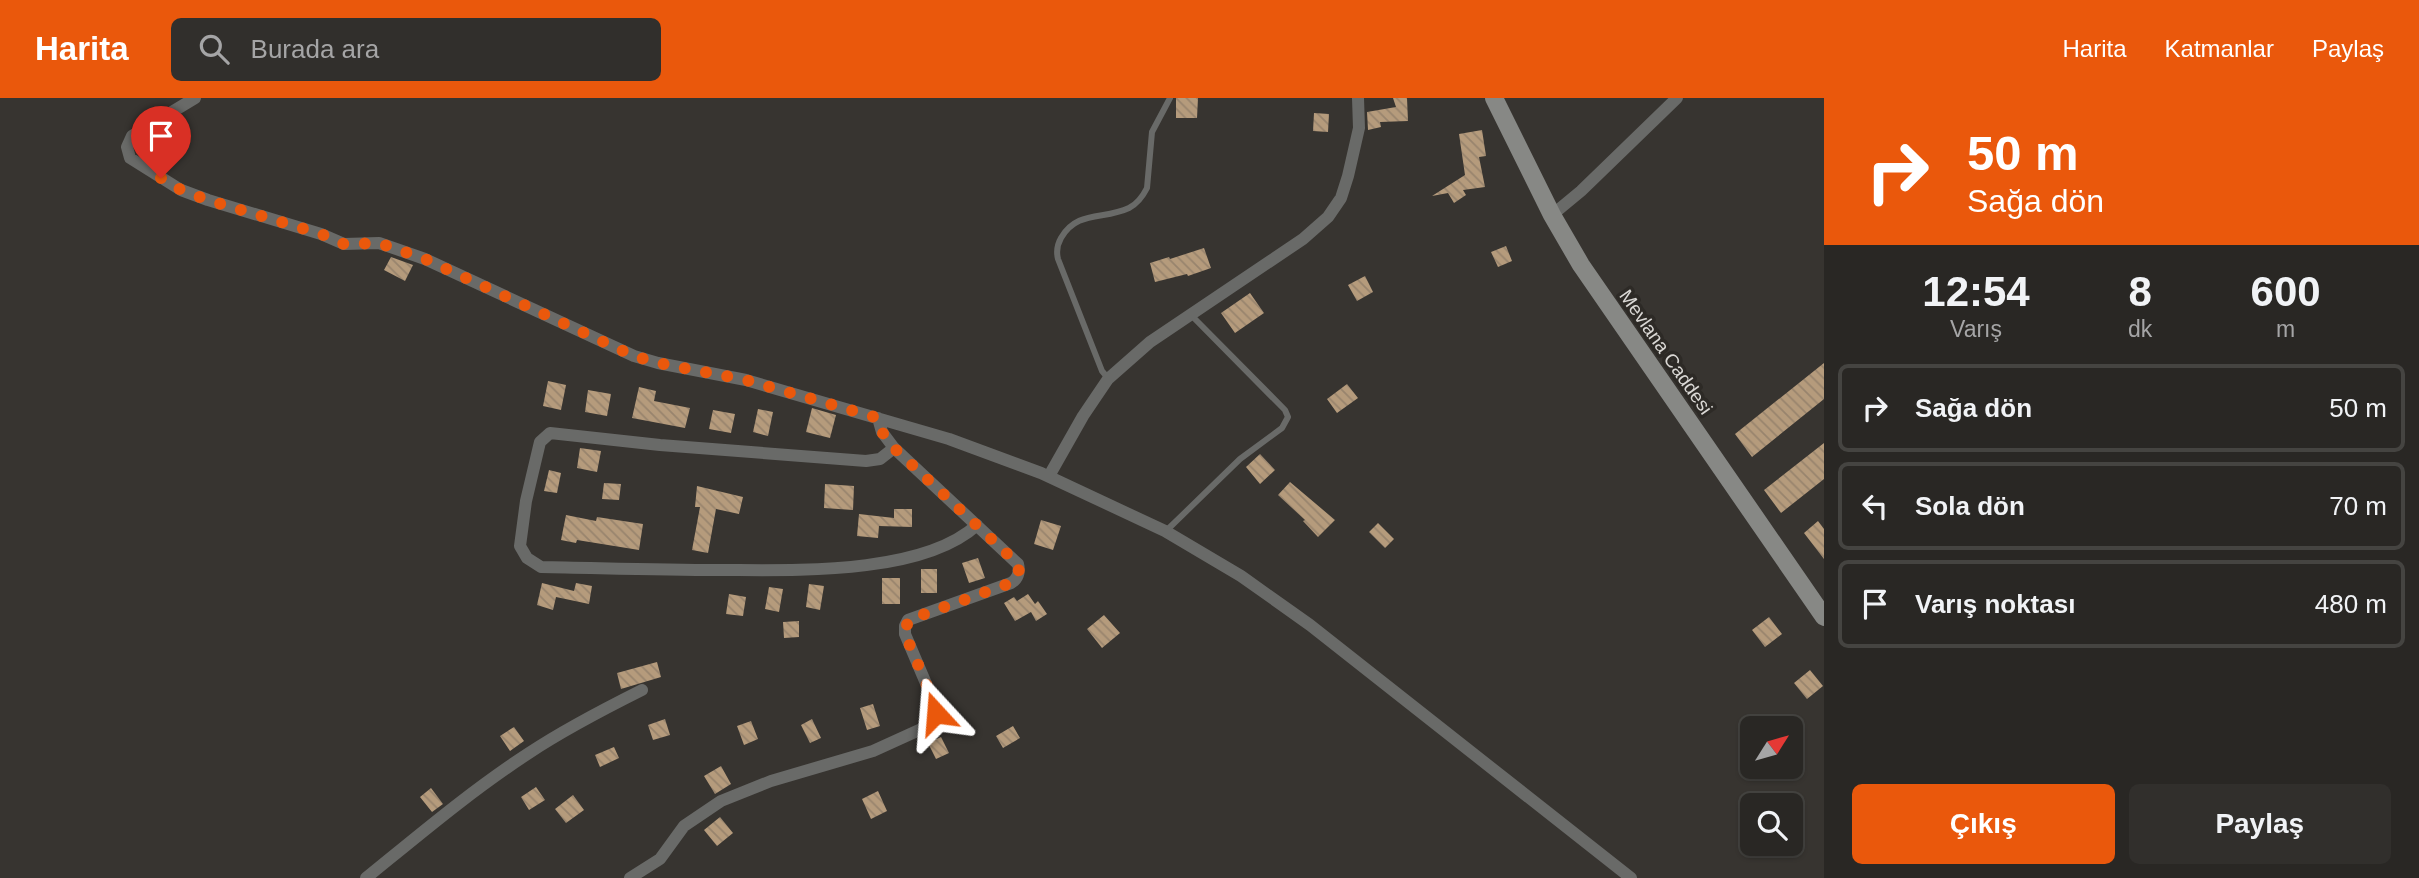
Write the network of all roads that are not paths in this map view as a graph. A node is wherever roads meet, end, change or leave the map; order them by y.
1 (195, 98) edge
2 (1170, 98) edge
3 (1358, 98) edge
4 (1494, 98) edge
5 (1676, 98) edge
6 (1552, 215) junction
7 (1191, 316) junction
8 (1108, 379) junction
9 (878, 418) junction
10 (894, 448) junction
11 (1049, 476) junction
12 (977, 525) junction
13 (1165, 531) junction
14 (1824, 617) edge
15 (642, 690) dead end
16 (366, 878) edge
17 (630, 878) edge
18 (1631, 878) edge

1 - 9 street
2 - 8 lane
3 - 7 street
4 - 6 street, Mevlana Caddesi
5 - 6 street
6 - 14 street, Mevlana Caddesi
7 - 8 street
7 - 13 lane
8 - 11 street
9 - 10 street
9 - 11 street
10 - 12 street
10 - 12 street
11 - 13 street
12 - 17 street
13 - 18 street
15 - 16 street

